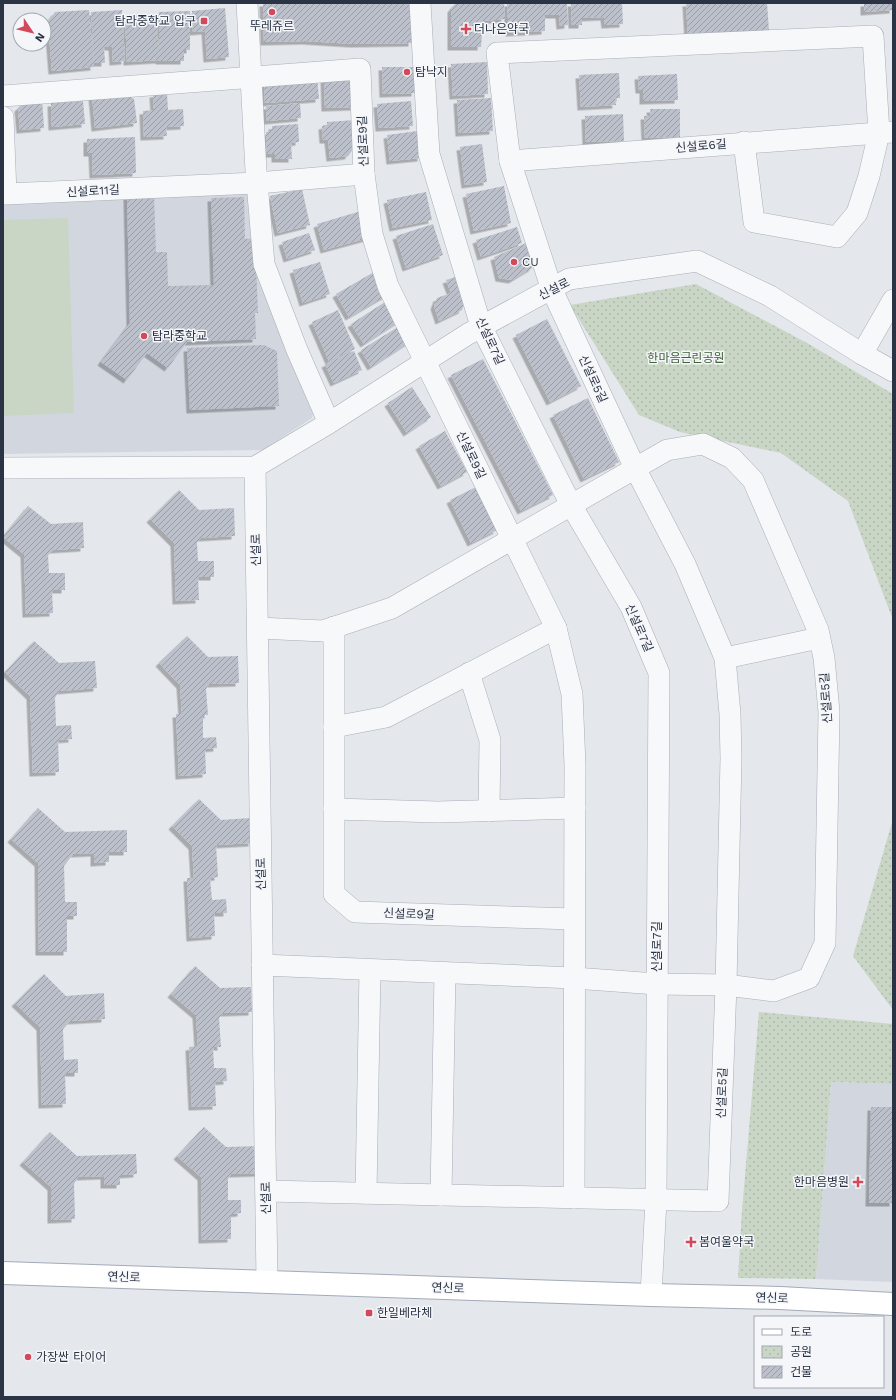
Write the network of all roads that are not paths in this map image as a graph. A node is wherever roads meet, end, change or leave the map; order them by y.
1 (247, 3) edge
2 (420, 3) edge
3 (251, 77) junction
4 (3, 96) edge
5 (3, 117) edge
6 (886, 132) edge
7 (744, 142) junction
8 (510, 161) junction
9 (364, 174) junction
10 (257, 183) junction
11 (552, 290) junction
12 (893, 300) edge
13 (481, 326) junction
14 (862, 354) junction
15 (425, 361) junction
16 (893, 371) edge
17 (329, 423) junction
18 (255, 467) junction
19 (3, 468) edge
20 (635, 468) junction
21 (571, 505) junction
22 (512, 539) junction
23 (334, 627) junction
24 (258, 628) junction
25 (556, 628) junction
26 (819, 638) junction
27 (725, 658) junction
28 (469, 673) junction
29 (334, 727) junction
30 (575, 808) junction
31 (334, 809) junction
32 (489, 811) junction
33 (574, 919) junction
34 (262, 965) junction
35 (370, 970) junction
36 (445, 973) junction
37 (574, 978) junction
38 (657, 984) junction
39 (726, 985) junction
40 (266, 1191) junction
41 (366, 1193) junction
42 (441, 1195) junction
43 (574, 1198) junction
44 (656, 1200) junction
45 (3, 1273) edge
46 (267, 1281) junction
47 (651, 1295) junction
48 (893, 1304) edge

1 - 3 street
2 - 13 street, 신설로7길
3 - 4 street, 신설로9길
3 - 9 street, 신설로9길
3 - 10 street
5 - 10 street, 신설로11길
6 - 7 street, 신설로6길
6 - 7 street
6 - 8 street, 신설로5길
7 - 8 street, 신설로6길
8 - 11 street, 신설로5길
9 - 10 street
9 - 15 street, 신설로9길
10 - 17 street
11 - 13 street, 신설로
11 - 14 street, 신설로
11 - 20 street, 신설로5길
12 - 14 street
13 - 15 street, 신설로
13 - 21 street, 신설로7길
14 - 16 street, 신설로
15 - 17 street, 신설로
15 - 22 street, 신설로9길
17 - 18 street, 신설로
18 - 19 street
18 - 24 street, 신설로
20 - 21 street
20 - 26 street, 신설로5길
20 - 27 street, 신설로5길
21 - 22 street
21 - 38 street, 신설로7길
22 - 23 street
22 - 25 street, 신설로9길
23 - 24 street
23 - 29 street, 신설로9길
24 - 34 street, 신설로
25 - 28 street
25 - 30 street, 신설로9길
26 - 27 street
26 - 39 street, 신설로5길
27 - 39 street, 신설로5길
28 - 29 street
28 - 32 street
29 - 31 street, 신설로9길
30 - 32 street
30 - 33 street, 신설로9길
31 - 32 street
31 - 33 street, 신설로9길
33 - 37 street, 신설로9길
34 - 35 street
34 - 40 street, 신설로
35 - 36 street
35 - 41 street
36 - 37 street
36 - 42 street
37 - 38 street
37 - 43 street, 신설로9길
38 - 39 street
38 - 44 street, 신설로7길
39 - 44 street, 신설로5길
40 - 41 street
40 - 46 street, 신설로
41 - 42 street
42 - 43 street
43 - 44 street
44 - 47 street, 신설로7길
45 - 46 main road, 연신로
46 - 47 main road, 연신로
47 - 48 main road, 연신로

